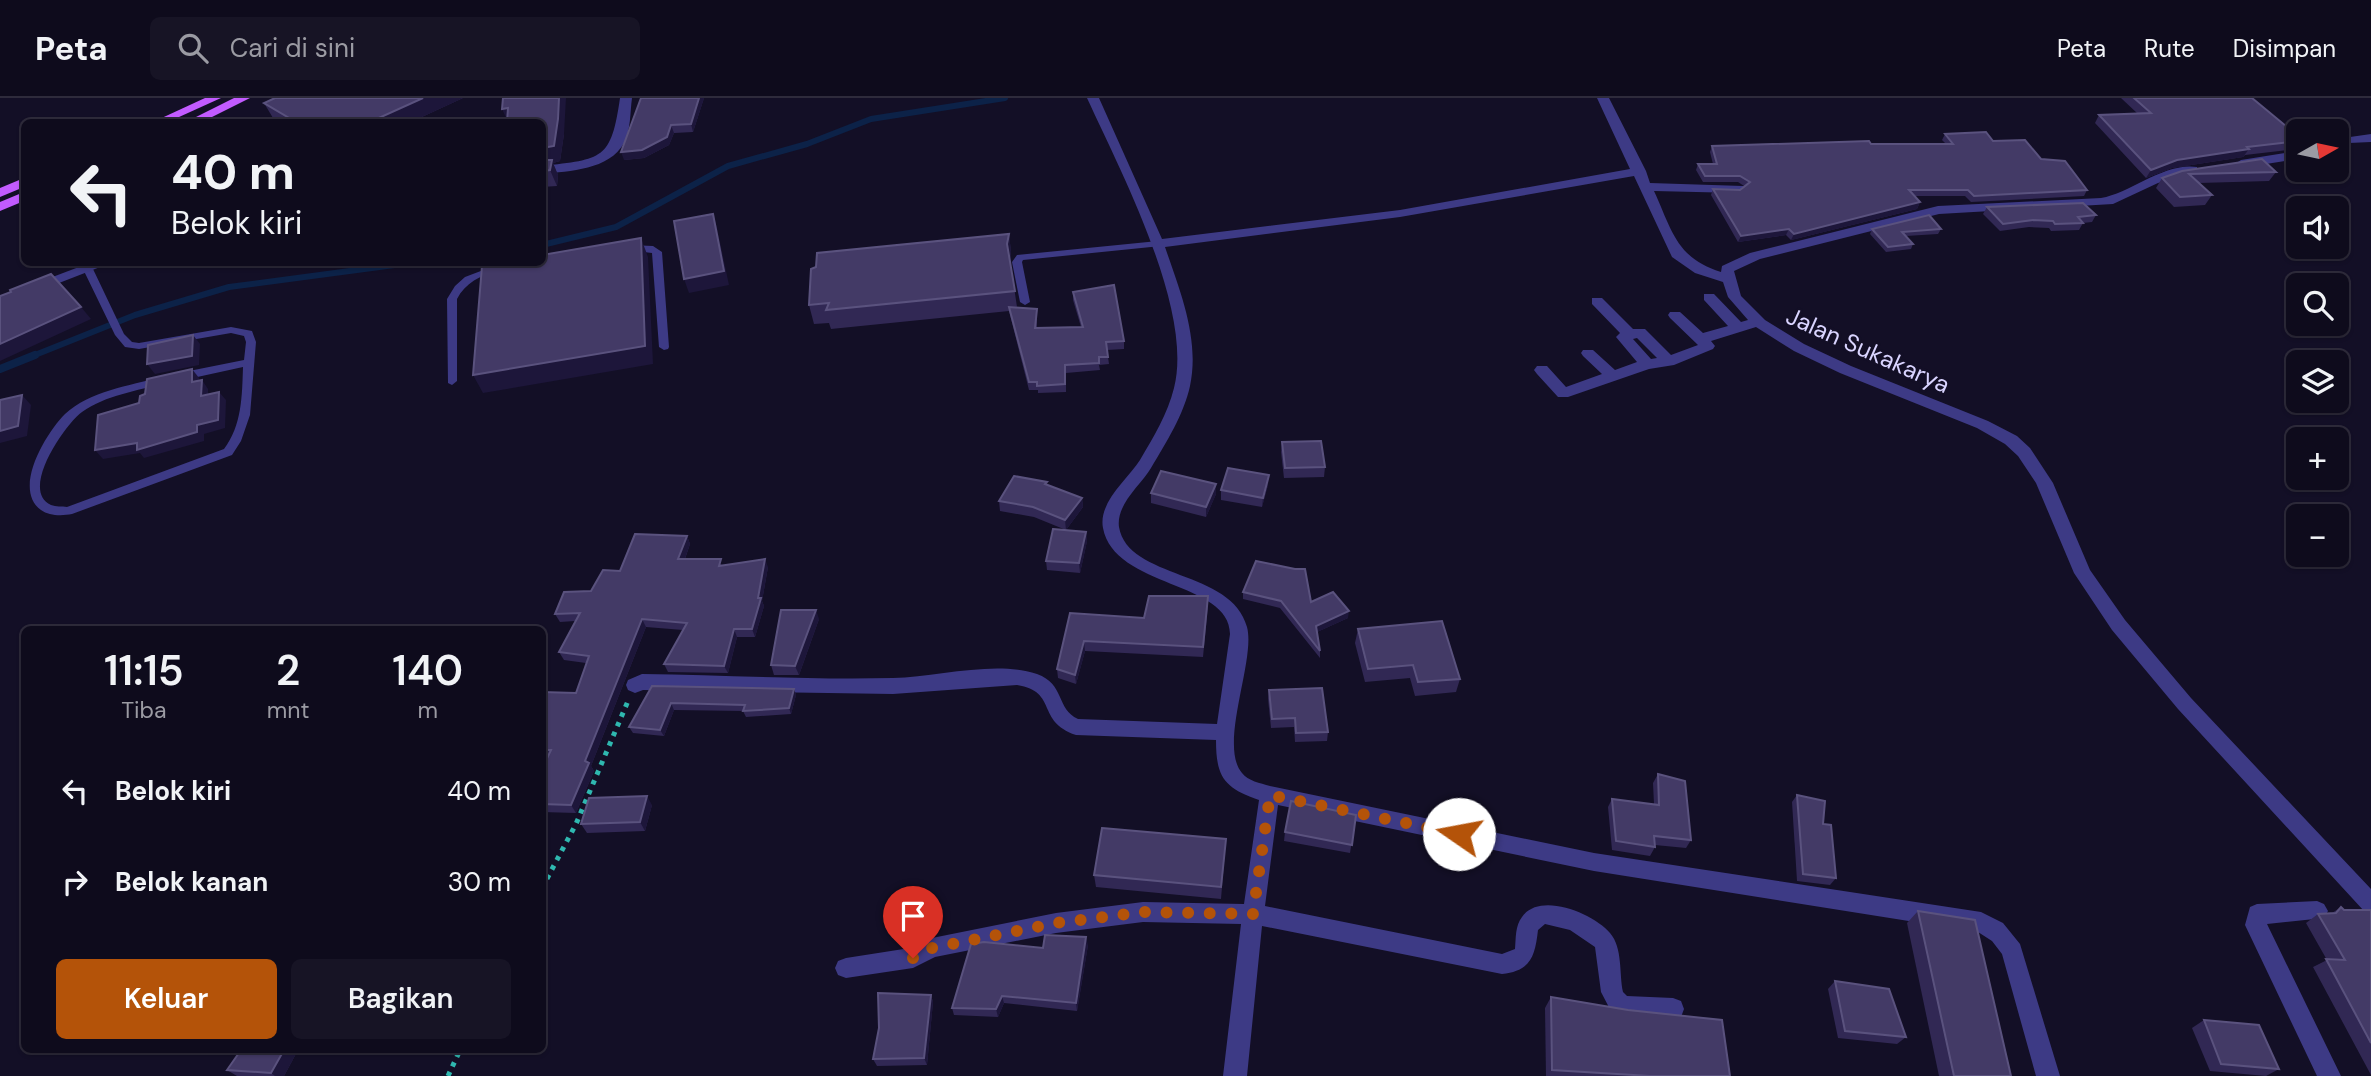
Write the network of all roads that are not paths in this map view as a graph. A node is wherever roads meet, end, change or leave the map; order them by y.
1 (215, 98) edge
2 (244, 98) edge
3 (626, 98) edge
4 (1093, 98) edge
5 (1603, 98) edge
6 (166, 119) edge
7 (196, 119) edge
8 (2371, 138) edge
9 (2349, 139) edge
10 (2286, 157) edge
11 (2228, 166) edge
12 (546, 169) edge
13 (2204, 169) edge
14 (1640, 171) junction
15 (21, 183) edge
16 (1647, 187) junction
17 (1738, 188) edge
18 (0, 192) edge
19 (21, 197) edge
20 (0, 207) edge
21 (1158, 244) junction
22 (625, 249) edge
23 (96, 266) edge
24 (508, 267) edge
25 (88, 269) junction
26 (1726, 278) junction
27 (1709, 297) dead end
28 (1597, 301) dead end
29 (0, 302) edge
30 (1025, 302) dead end
31 (1675, 315) dead end
32 (1757, 322) junction
33 (1739, 327) junction
34 (1630, 335) junction
35 (1700, 339) junction
36 (664, 347) dead end
37 (1588, 353) dead end
38 (1669, 362) junction
39 (247, 363) junction
40 (1647, 364) junction
41 (1542, 370) dead end
42 (1612, 375) junction
43 (452, 381) dead end
44 (635, 685) road end
45 (1226, 732) junction
46 (1270, 795) junction
47 (2371, 904) edge
48 (2317, 911) edge
49 (1253, 914) junction
50 (846, 968) dead end
51 (1673, 1009) dead end
52 (1235, 1076) edge
53 (2048, 1076) edge
54 (2329, 1076) edge

1 - 6 main road
2 - 7 main road
3 - 12 street
4 - 21 street
5 - 14 street
8 - 9 street
10 - 11 street
13 - 26 street
14 - 16 street
14 - 21 street
15 - 18 main road
16 - 17 street
16 - 26 street
19 - 20 main road
21 - 30 lane
21 - 45 street
22 - 36 lane
23 - 25 street
24 - 43 lane
25 - 29 street
25 - 39 lane
26 - 32 street, Jalan Sukakarya
27 - 33 street
28 - 34 street
31 - 35 street
32 - 33 street
32 - 47 street, Jalan Sukakarya
33 - 35 street
34 - 38 street
34 - 40 street
35 - 38 street
37 - 42 street
38 - 40 street
39 - 39 lane
40 - 42 street
41 - 42 street
44 - 45 street
45 - 46 street
46 - 49 street
46 - 53 street
48 - 54 street
49 - 50 street
49 - 51 street
49 - 52 street

